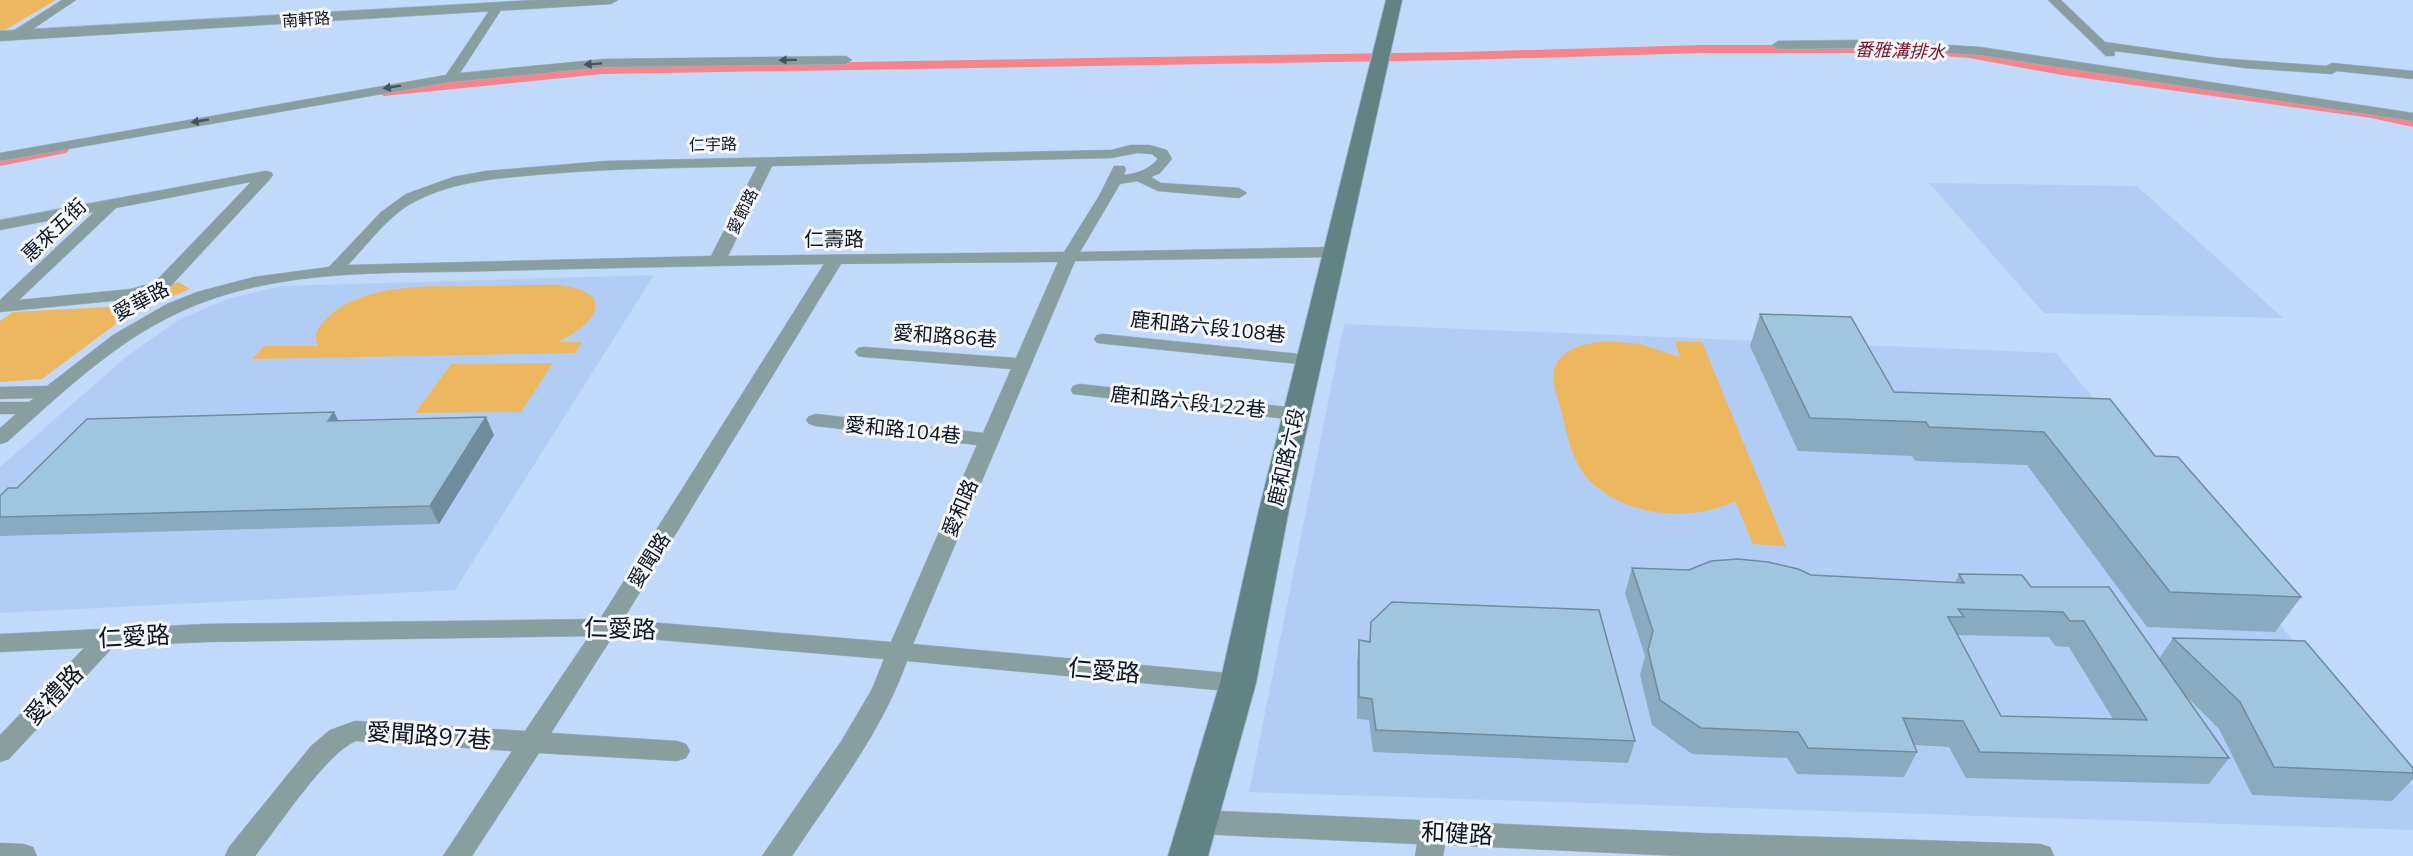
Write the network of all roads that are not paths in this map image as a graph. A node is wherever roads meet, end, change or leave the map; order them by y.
1 (70, 0) edge
2 (611, 0) edge
3 (1394, 0) edge
4 (2054, 0) edge
5 (497, 7) junction
6 (7, 36) edge
7 (1778, 45) dead end
8 (2102, 45) junction
9 (846, 60) dead end
10 (2131, 73) junction
11 (2413, 75) edge
12 (450, 78) junction
13 (2413, 117) edge
14 (1126, 150) junction
15 (0, 157) edge
16 (767, 161) junction
17 (1140, 177) junction
18 (1115, 180) junction
19 (1239, 193) dead end
20 (110, 205) junction
21 (0, 225) edge
22 (1334, 252) junction
23 (1068, 258) junction
24 (835, 260) junction
25 (717, 261) junction
26 (335, 270) junction
27 (1, 304) edge
28 (1103, 339) dead end
29 (864, 352) dead end
30 (1309, 360) junction
31 (1022, 364) junction
32 (1080, 390) dead end
33 (0, 393) edge
34 (53, 393) junction
35 (0, 408) edge
36 (35, 408) junction
37 (1296, 414) junction
38 (816, 420) dead end
39 (0, 438) edge
40 (989, 440) junction
41 (607, 627) junction
42 (107, 639) junction
43 (0, 644) edge
44 (898, 652) junction
45 (1238, 683) junction
46 (533, 743) junction
47 (677, 751) dead end
48 (0, 752) edge
49 (1198, 822) junction
50 (1431, 844) edge
51 (1702, 851) edge
52 (0, 855) edge
53 (23, 856) edge
54 (239, 856) edge
55 (457, 856) edge
56 (776, 856) edge
57 (1188, 856) edge
58 (2040, 856) edge

1 - 6 street
2 - 5 street, 南軒路
3 - 22 main road, 鹿和路六段
4 - 8 street
5 - 6 street, 南軒路
5 - 12 street
7 - 10 street
8 - 10 street
8 - 11 street
9 -> 12 street
10 - 13 street
12 -> 15 street
14 - 16 street, 仁宇路
14 - 17 street, 仁宇路
14 - 18 street, 愛和路
16 - 25 street, 愛節路
16 - 26 street, 仁宇路
17 - 18 street
17 - 19 street
18 - 23 street, 愛和路
20 - 21 street
20 - 27 street, 惠來五街
20 - 27 street
22 - 23 street, 仁壽路
22 - 30 main road, 鹿和路六段
23 - 24 street, 仁壽路
23 - 31 street, 愛和路
24 - 25 street, 仁壽路
24 - 41 street, 愛聞路
25 - 26 street, 仁壽路
26 - 34 street, 愛華路
28 - 30 street, 鹿和路六段108巷
29 - 31 street, 愛和路86巷
30 - 37 main road, 鹿和路六段
31 - 40 street, 愛和路
32 - 37 street, 鹿和路六段122巷
33 - 34 street
34 - 36 street, 愛華路
35 - 36 street
36 - 39 street, 愛華路
37 - 45 main road, 鹿和路六段
38 - 40 street, 愛和路104巷
40 - 44 street, 愛和路
41 - 42 street, 仁愛路
41 - 44 street, 仁愛路
41 - 46 street, 愛聞路
42 - 43 street, 仁愛路
42 - 48 street, 愛禮路
44 - 45 street, 仁愛路
44 - 56 street, 愛和路
45 - 49 main road, 鹿和路六段
46 - 47 street, 愛聞路97巷
46 - 54 street, 愛聞路97巷
46 - 55 street, 愛聞路
49 - 50 street, 和健路
49 - 57 main road, 鹿和路六段
50 - 51 street, 和健路
51 - 58 street, 和健路
52 - 53 street

